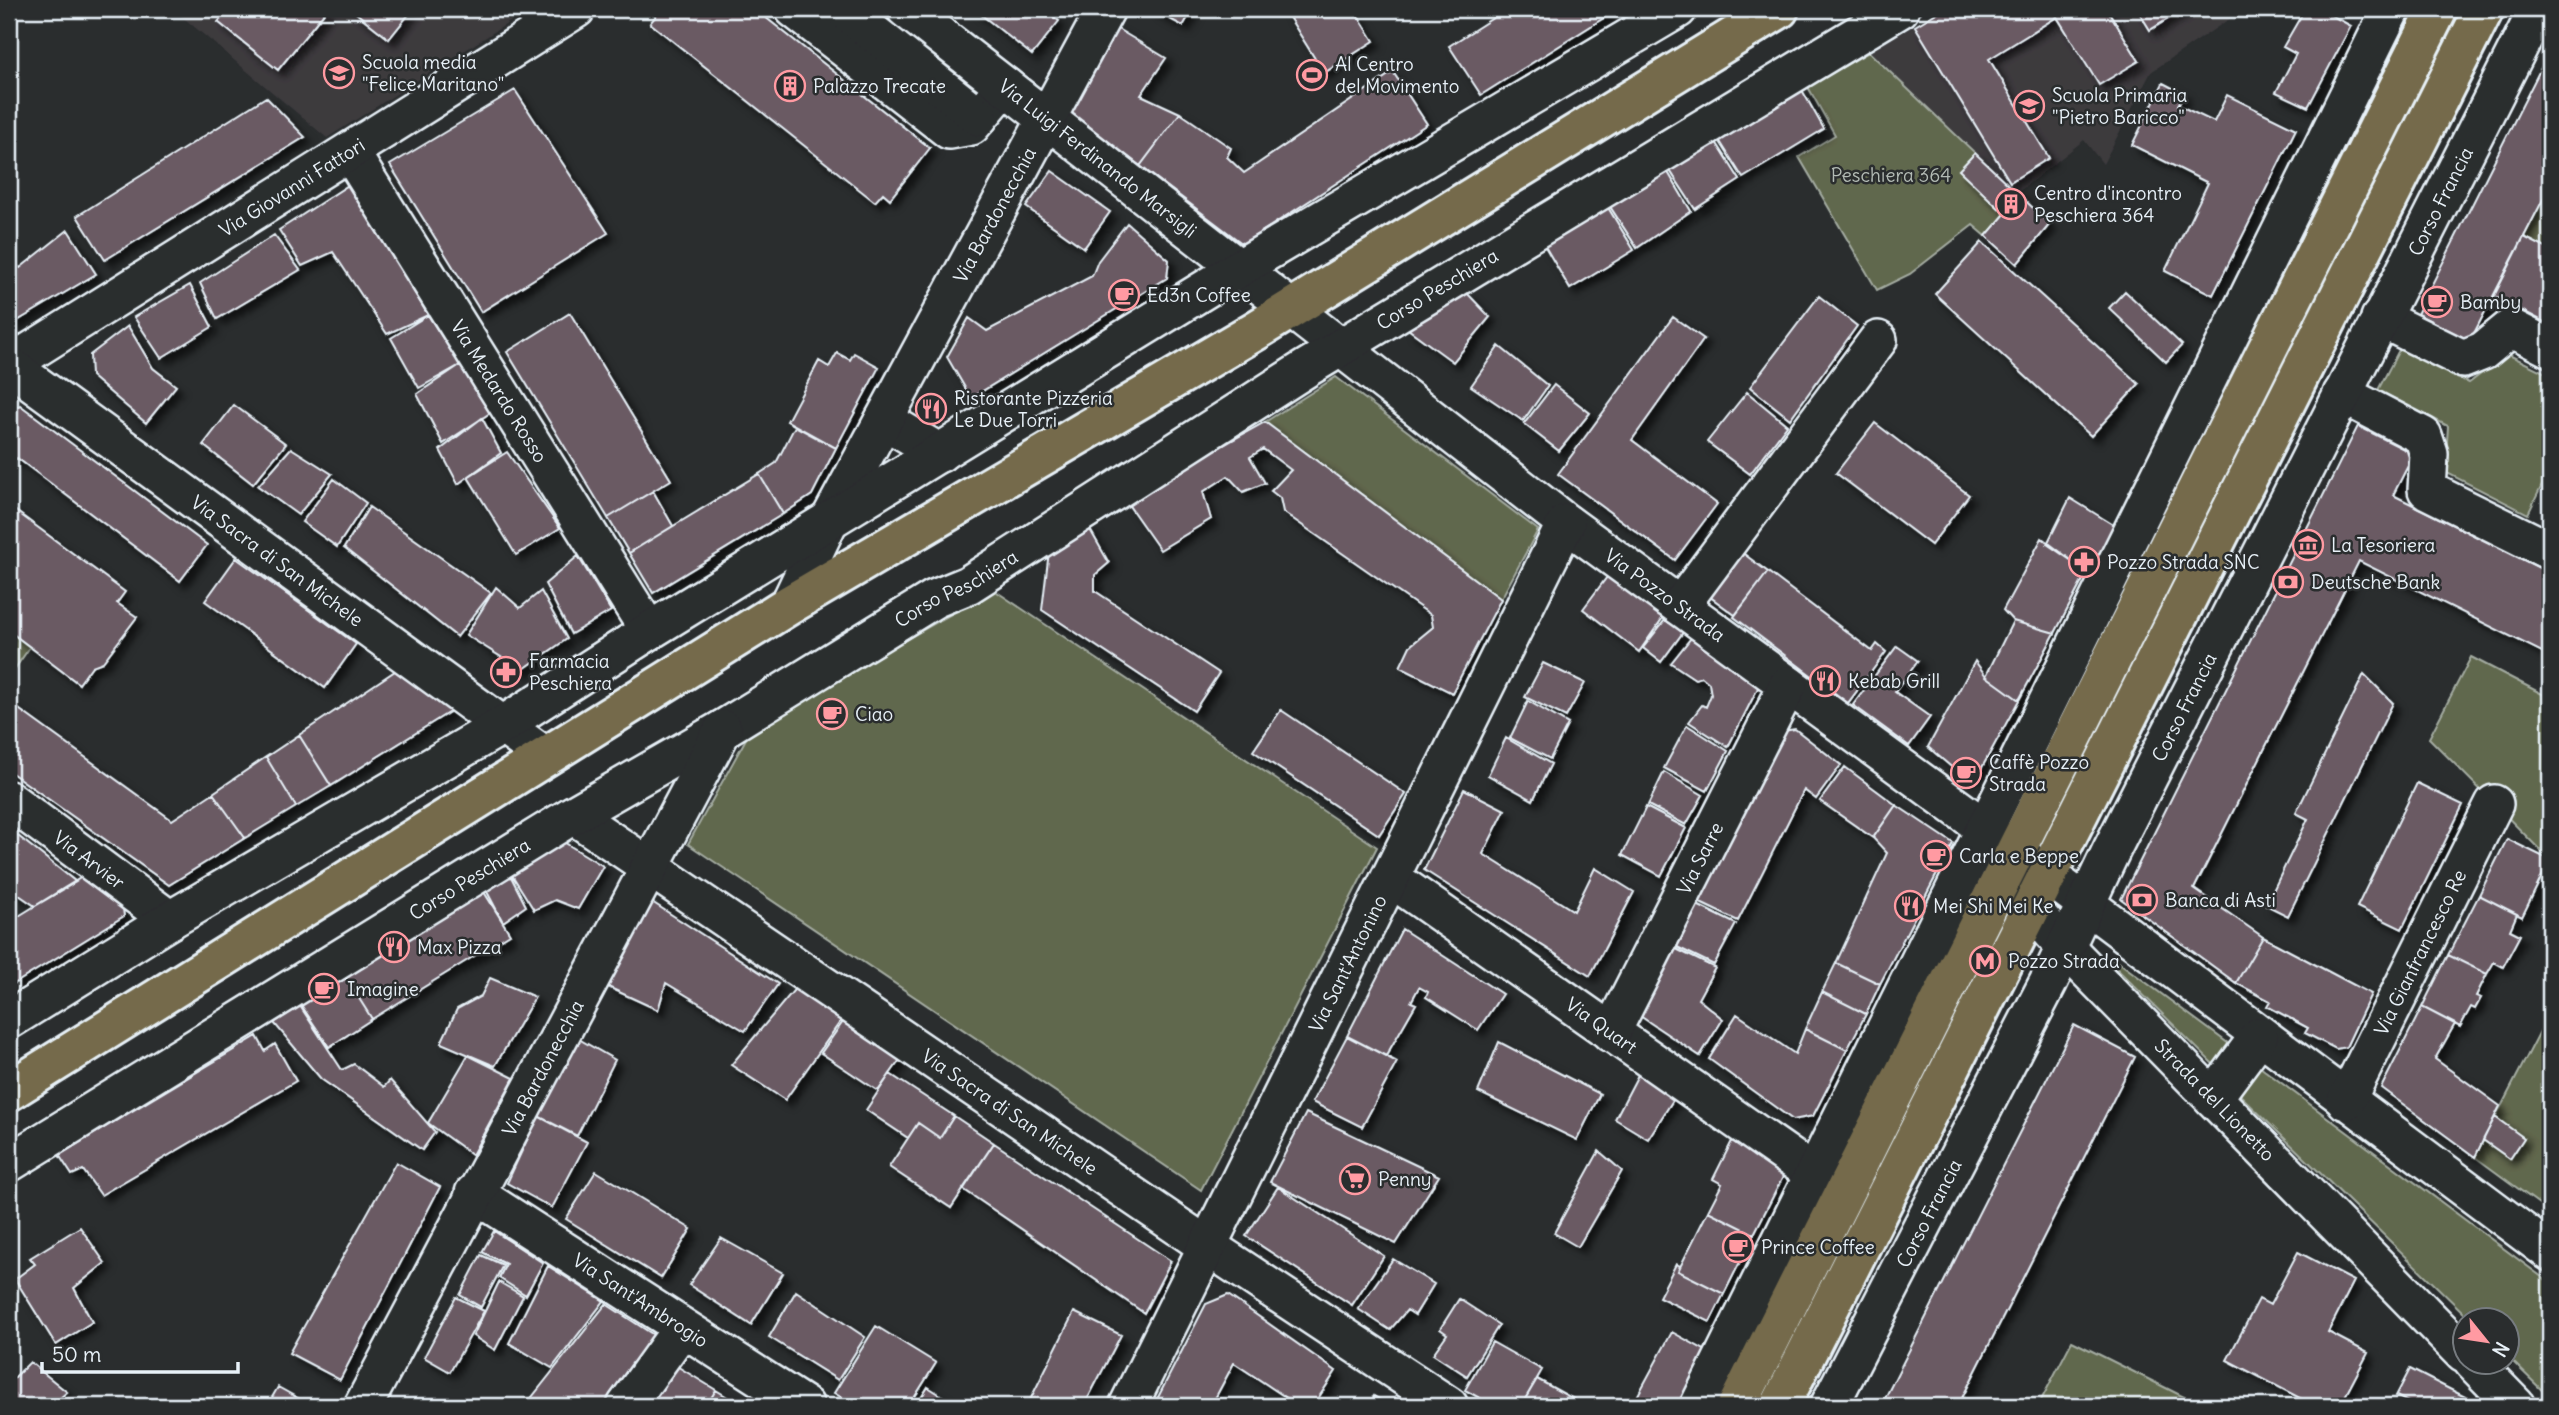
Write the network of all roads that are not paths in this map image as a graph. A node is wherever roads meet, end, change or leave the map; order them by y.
1 (576, 9) edge
2 (794, 9) edge
3 (843, 9) edge
4 (906, 9) edge
5 (1106, 9) edge
6 (1678, 9) edge
7 (1779, 9) edge
8 (1900, 9) edge
9 (2390, 9) edge
10 (2438, 9) edge
11 (2484, 9) edge
12 (2538, 9) edge
13 (1005, 86) junction
14 (979, 117) junction
15 (1047, 120) junction
16 (350, 152) junction
17 (1238, 269) junction
18 (1289, 310) junction
19 (2380, 318) junction
20 (1878, 340) dead end
21 (1339, 348) junction
22 (2550, 348) edge
23 (9, 365) edge
24 (2342, 394) junction
25 (884, 420) junction
26 (940, 453) junction
27 (829, 521) junction
28 (1566, 523) junction
29 (2550, 551) edge
30 (789, 606) junction
31 (1680, 606) junction
32 (649, 631) junction
33 (1788, 685) junction
34 (503, 725) junction
35 (723, 729) junction
36 (546, 757) junction
37 (9, 800) edge
38 (2494, 804) dead end
39 (573, 815) junction
40 (1986, 829) junction
41 (2012, 860) junction
42 (648, 867) junction
43 (1391, 878) junction
44 (2039, 892) junction
45 (2084, 904) junction
46 (170, 920) junction
47 (2065, 947) junction
48 (9, 1020) edge
49 (1611, 1033) junction
50 (2259, 1036) junction
51 (9, 1091) edge
52 (2213, 1098) junction
53 (2346, 1101) junction
54 (9, 1163) edge
55 (1814, 1174) junction
56 (474, 1194) junction
57 (1207, 1246) junction
58 (2550, 1252) edge
59 (682, 1328) junction
60 (2450, 1339) edge
61 (2486, 1376) edge
62 (363, 1406) edge
63 (626, 1406) edge
64 (805, 1406) edge
65 (1128, 1406) edge
66 (1449, 1406) edge
67 (1699, 1406) edge
68 (1738, 1406) edge
69 (1780, 1406) edge
70 (1829, 1406) edge
71 (2516, 1406) edge

1 - 16 street, Via Giovanni Fattori
2 - 14 street
3 - 14 street
4 - 13 street, Via Luigi Ferdinando Marsigli
5 - 15 street, Via Bardonecchia
6 - 17 street
7 - 18 main road
8 - 21 street, Corso Peschiera
9 - 40 street
10 - 41 main road
11 - 44 main road
12 - 19 street, Corso Francia
13 - 14 street
13 - 15 street, Via Luigi Ferdinando Marsigli
15 - 17 street, Via Luigi Ferdinando Marsigli
15 - 25 street, Via Bardonecchia
16 - 23 street, Via Giovanni Fattori
16 - 32 street, Via Medardo Rosso
17 - 18 street, Via Luigi Ferdinando Marsigli
17 - 26 street
18 - 21 street, Via Pozzo Strada
18 - 30 main road
19 - 22 street
19 - 24 street, Corso Francia
20 - 31 street
21 - 28 street, Via Pozzo Strada
21 - 35 street, Corso Peschiera
23 - 34 street, Via Sacra di San Michele
24 - 29 street
24 - 45 street, Corso Francia
25 - 26 street
25 - 27 street, Via Bardonecchia
26 - 27 street
27 - 30 street, Via Bardonecchia
27 - 32 street
28 - 31 street, Via Pozzo Strada
28 - 43 street, Via Sant'Antonino
30 - 36 main road
31 - 33 street, Via Pozzo Strada
32 - 34 street
33 - 40 street, Via Pozzo Strada
33 - 49 street, Via Sarre
34 - 36 street, Via Sacra di San Michele
34 - 46 street
35 - 39 street, Corso Peschiera
35 - 42 street, Via Bardonecchia
36 - 51 main road
37 - 46 street, Via Arvier
38 - 53 street, Via Gianfrancesco Re
39 - 42 street, Via Sacra di San Michele
39 - 54 street, Corso Peschiera
40 - 41 street, Via Pozzo Strada
40 - 55 street
41 - 44 street, Strada del Lionetto
41 - 68 main road
42 - 56 street, Via Bardonecchia
42 - 57 street, Via Sacra di San Michele
43 - 49 street, Via Quart
43 - 57 street, Via Sant'Antonino
44 - 45 street
44 - 47 street, Strada del Lionetto
44 - 69 main road
45 - 47 street, Corso Francia
45 - 50 street
46 - 48 street
47 - 52 street, Strada del Lionetto
47 - 70 street, Corso Francia
49 - 55 street, Via Quart
50 - 52 street
50 - 53 street
52 - 60 street, Strada del Lionetto
53 - 58 street
55 - 67 street
56 - 59 street, Via Sant'Ambrogio
56 - 62 street, Via Bardonecchia
57 - 65 street, Via Sant'Antonino
57 - 66 street, Via Sacra di San Michele
59 - 63 street
59 - 64 street, Via Sant'Ambrogio
61 - 71 street

